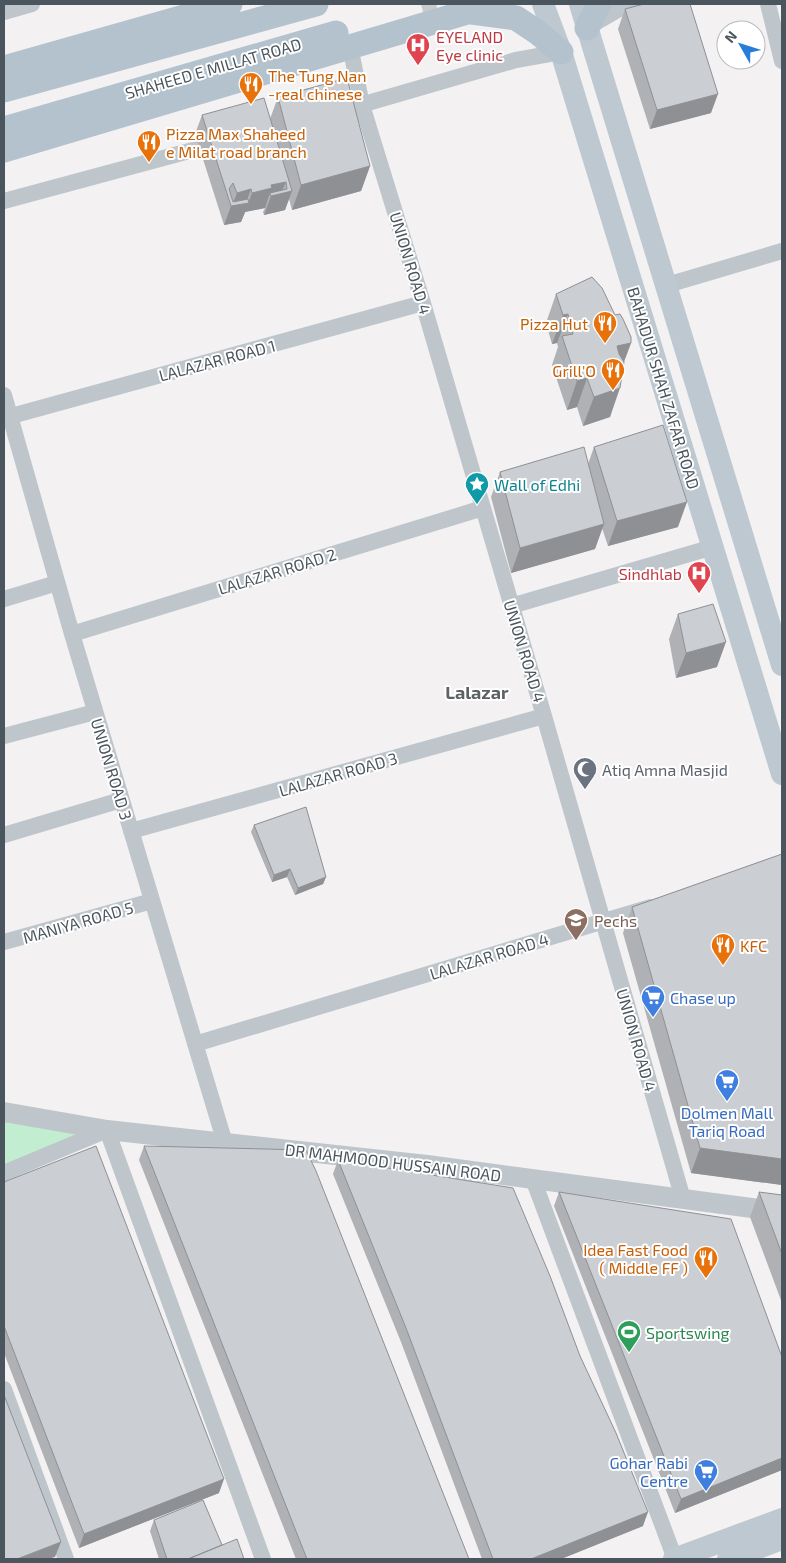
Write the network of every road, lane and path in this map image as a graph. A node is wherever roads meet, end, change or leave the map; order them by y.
1 (32, 4) edge
2 (230, 4) edge
3 (316, 4) edge
4 (543, 4) edge
5 (580, 4) edge
6 (599, 4) edge
7 (634, 4) edge
8 (768, 4) edge
9 (477, 7) edge
10 (422, 8) dead end
11 (4, 12) edge
12 (587, 28) junction
13 (350, 46) junction
14 (561, 52) junction
15 (782, 61) edge
16 (4, 68) edge
17 (4, 90) edge
18 (362, 105) junction
19 (343, 110) edge
20 (4, 129) edge
21 (230, 140) edge
22 (4, 150) edge
23 (4, 201) edge
24 (782, 252) edge
25 (667, 285) junction
26 (423, 303) junction
27 (4, 395) edge
28 (7, 417) edge
29 (483, 508) junction
30 (713, 548) junction
31 (57, 583) junction
32 (4, 599) edge
33 (511, 606) junction
34 (72, 634) junction
35 (782, 665) edge
36 (95, 712) junction
37 (544, 716) junction
38 (4, 736) edge
39 (782, 774) edge
40 (122, 800) junction
41 (131, 832) junction
42 (4, 834) edge
43 (152, 901) junction
44 (669, 902) edge
45 (603, 922) junction
46 (4, 942) edge
47 (195, 1044) junction
48 (4, 1112) edge
49 (107, 1130) junction
50 (224, 1142) junction
51 (4, 1173) edge
52 (533, 1179) junction
53 (683, 1199) junction
54 (782, 1212) edge
55 (4, 1389) edge
56 (782, 1519) edge
57 (782, 1539) edge
58 (753, 1555) edge
59 (66, 1559) edge
60 (263, 1559) edge
61 (675, 1559) edge
62 (728, 1559) edge

1 - 11 street
2 - 16 main road
3 - 17 main road, SHAHEED E MILLAT ROAD
4 - 14 main road, BAHADUR SHAH ZAFAR ROAD
5 - 12 main road, BAHADUR SHAH ZAFAR ROAD
6 - 12 main road
7 - 12 street
8 - 15 street
9 - 13 main road
9 - 14 main road
10 - 20 main road, SHAHEED E MILLAT ROAD
12 - 25 main road, BAHADUR SHAH ZAFAR ROAD
13 - 18 street, UNION ROAD 4
13 - 22 main road
14 - 18 street
14 - 30 main road, BAHADUR SHAH ZAFAR ROAD
18 - 19 street
18 - 26 street, UNION ROAD 4
21 - 23 street
24 - 25 street
25 - 35 main road, BAHADUR SHAH ZAFAR ROAD
26 - 28 street, LALAZAR ROAD 1
26 - 29 street, UNION ROAD 4
27 - 28 street, UNION ROAD 3
28 - 31 street, UNION ROAD 3
29 - 33 street, UNION ROAD 4
29 - 34 street, LALAZAR ROAD 2
30 - 33 street
30 - 39 main road, BAHADUR SHAH ZAFAR ROAD
31 - 32 street
31 - 34 street, UNION ROAD 3
33 - 37 street, UNION ROAD 4
34 - 36 street, UNION ROAD 3
36 - 38 street
36 - 40 street, UNION ROAD 3
37 - 41 street, LALAZAR ROAD 3
37 - 45 street, UNION ROAD 4
40 - 41 street, UNION ROAD 3
40 - 42 street
41 - 43 street, UNION ROAD 3
43 - 46 street, MANIYA ROAD 5
43 - 47 street, UNION ROAD 3
44 - 45 street, LALAZAR ROAD 4
45 - 47 street, LALAZAR ROAD 4
45 - 53 street, UNION ROAD 4
47 - 50 street, UNION ROAD 3
48 - 49 street, DR MAHMOOD HUSSAIN ROAD
49 - 50 street, DR MAHMOOD HUSSAIN ROAD
49 - 51 street
49 - 60 street
50 - 52 street, DR MAHMOOD HUSSAIN ROAD
52 - 53 street, DR MAHMOOD HUSSAIN ROAD
52 - 61 street
53 - 54 street, DR MAHMOOD HUSSAIN ROAD
55 - 59 street
56 - 61 main road
57 - 58 main road
58 - 62 main road

